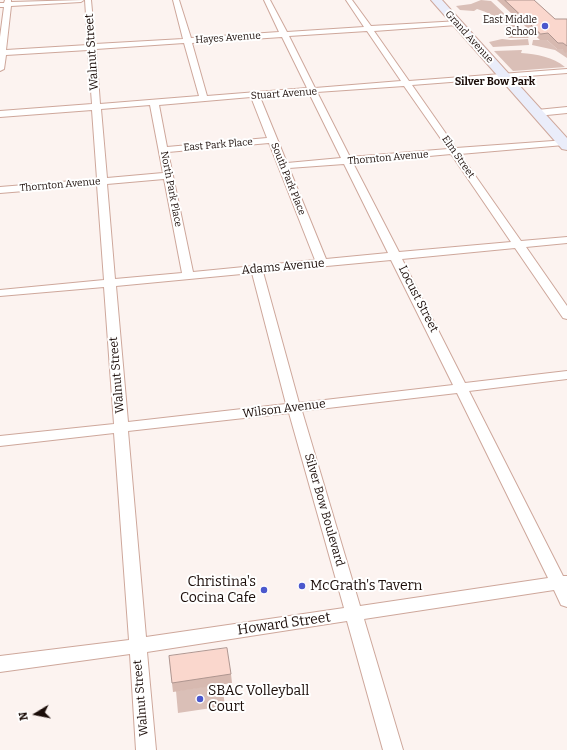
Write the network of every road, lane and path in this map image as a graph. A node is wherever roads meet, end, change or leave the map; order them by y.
1 (81, 0) edge
2 (88, 0) edge
3 (176, 0) edge
4 (267, 0) edge
5 (349, 0) edge
6 (436, 0) edge
7 (5, 3) edge
8 (457, 23) junction
9 (369, 29) junction
10 (284, 34) junction
11 (187, 41) junction
12 (92, 47) junction
13 (1, 53) edge
14 (0, 69) edge
15 (567, 71) edge
16 (504, 76) junction
17 (408, 84) junction
18 (312, 91) junction
19 (255, 96) junction
20 (204, 99) junction
21 (154, 103) junction
22 (96, 107) junction
23 (567, 110) edge
24 (537, 113) junction
25 (0, 114) edge
26 (273, 140) junction
27 (565, 144) edge
28 (163, 150) junction
29 (454, 152) junction
30 (347, 161) junction
31 (283, 166) junction
32 (168, 176) junction
33 (102, 182) junction
34 (0, 190) edge
35 (567, 240) edge
36 (518, 245) junction
37 (396, 257) junction
38 (322, 263) junction
39 (257, 269) junction
40 (188, 275) junction
41 (109, 283) junction
42 (0, 294) edge
43 (567, 315) edge
44 (567, 375) edge
45 (462, 388) junction
46 (294, 408) junction
47 (121, 428) junction
48 (0, 441) edge
49 (563, 582) edge
50 (567, 600) edge
51 (355, 614) junction
52 (137, 646) junction
53 (0, 664) edge
54 (146, 750) edge
55 (394, 750) edge

1 - 7 street
2 - 12 street, Walnut Street
3 - 11 street
4 - 10 street, Locust Street
5 - 9 street, Elm Street
6 - 8 main road, Grand Avenue
7 - 13 street
8 - 9 street, Hayes Avenue
8 - 16 main road, Grand Avenue
9 - 10 street, Hayes Avenue
9 - 17 street, Elm Street
10 - 11 street, Hayes Avenue
10 - 18 street, Locust Street
11 - 12 street, Hayes Avenue
11 - 20 street
12 - 13 street, Hayes Avenue
12 - 22 street, Walnut Street
13 - 14 street
15 - 16 street, Stuart Avenue
16 - 17 street, Stuart Avenue
16 - 24 main road, Grand Avenue
17 - 18 street, Stuart Avenue
17 - 29 street, Elm Street
18 - 19 street, Stuart Avenue
18 - 30 street, Locust Street
19 - 20 street, Stuart Avenue
19 - 26 street, South Park Place
20 - 21 street, Stuart Avenue
21 - 22 street, Stuart Avenue
21 - 28 street, North Park Place
22 - 25 street, Stuart Avenue
22 - 33 street, Walnut Street
23 - 24 street
24 - 27 main road, Grand Avenue
26 - 28 street, East Park Place
26 - 31 street, South Park Place
27 - 29 street, Thornton Avenue
28 - 32 street, North Park Place
29 - 30 street, Thornton Avenue
29 - 36 street, Elm Street
30 - 31 street, Thornton Avenue
30 - 37 street, Locust Street
31 - 38 street, South Park Place
32 - 33 street, Thornton Avenue
32 - 40 street, North Park Place
33 - 34 street, Thornton Avenue
33 - 41 street, Walnut Street
35 - 36 street, Adams Avenue
36 - 37 street, Adams Avenue
36 - 43 street, Elm Street
37 - 38 street, Adams Avenue
37 - 45 street, Locust Street
38 - 39 street, Adams Avenue
39 - 40 street, Adams Avenue
39 - 46 street, Silver Bow Boulevard
40 - 41 street, Adams Avenue
41 - 42 street, Adams Avenue
41 - 47 street, Walnut Street
44 - 45 street, Wilson Avenue
45 - 46 street, Wilson Avenue
45 - 49 street, Locust Street
46 - 47 street, Wilson Avenue
46 - 51 street, Silver Bow Boulevard
47 - 48 street, Wilson Avenue
47 - 52 street, Walnut Street
49 - 50 street, Locust Street
49 - 51 street, Howard Street
51 - 52 street, Howard Street
51 - 55 street, Silver Bow Boulevard
52 - 53 street, Howard Street
52 - 54 street, Walnut Street

